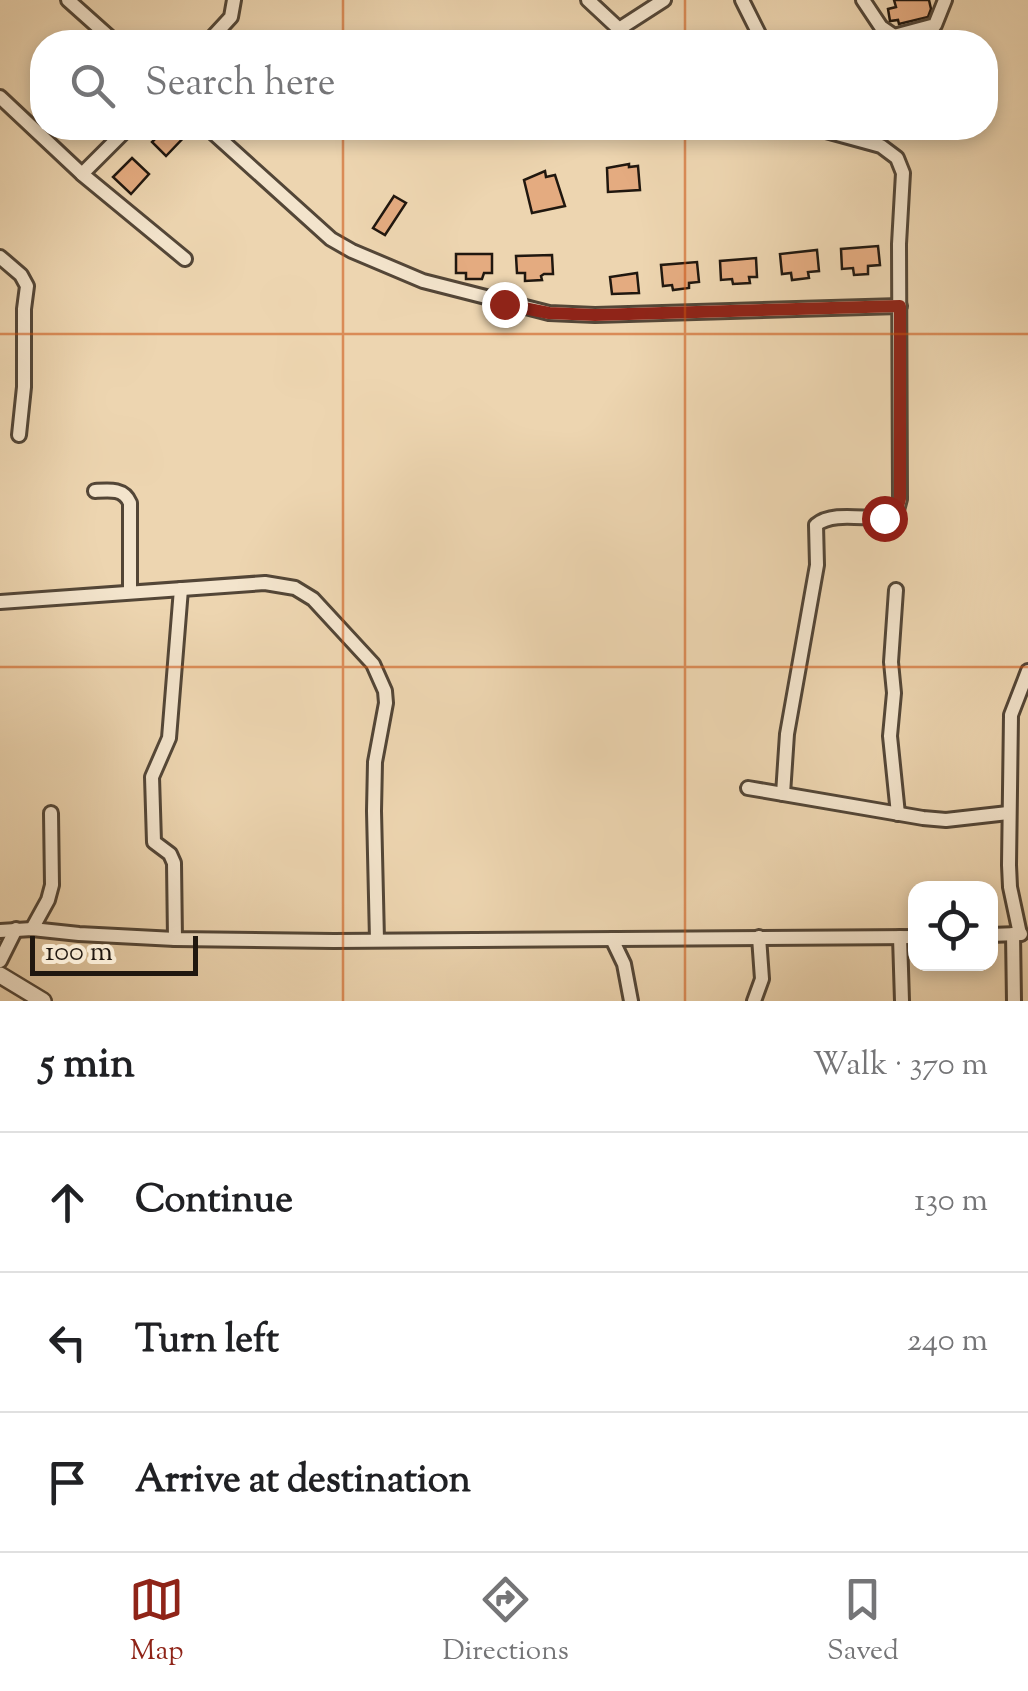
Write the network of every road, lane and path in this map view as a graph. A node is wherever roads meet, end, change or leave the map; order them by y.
1 (68, 0) edge
2 (234, 0) edge
3 (588, 0) edge
4 (664, 0) edge
5 (742, 0) edge
6 (864, 0) edge
7 (945, 0) edge
8 (619, 29) joint
9 (101, 30) edge
10 (219, 30) edge
11 (756, 30) edge
12 (884, 30) edge
13 (922, 30) edge
14 (2, 102) edge
15 (30, 127) edge
16 (44, 140) edge
17 (116, 140) edge
18 (221, 140) edge
19 (866, 140) edge
20 (82, 174) junction
21 (0, 258) edge
22 (185, 259) dead end
23 (900, 306) junction
24 (19, 435) dead end
25 (95, 491) dead end
26 (182, 589) junction
27 (896, 590) dead end
28 (130, 592) junction
29 (0, 602) edge
30 (1028, 671) edge
31 (748, 788) dead end
32 (783, 794) junction
33 (51, 814) dead end
34 (898, 814) junction
35 (1008, 814) junction
36 (16, 928) junction
37 (32, 928) junction
38 (0, 932) edge
39 (1020, 934) edge
40 (908, 936) edge
41 (759, 937) junction
42 (900, 937) junction
43 (175, 939) junction
44 (612, 939) junction
45 (377, 940) junction
46 (0, 961) edge
47 (0, 974) edge
48 (44, 1001) edge
49 (630, 1001) edge
50 (754, 1001) edge
51 (902, 1001) edge
52 (1014, 1001) edge

1 - 9 street
2 - 10 street
3 - 8 street
4 - 8 street
5 - 11 street
6 - 12 street
7 - 13 street
14 - 15 street
16 - 20 street
17 - 20 street
18 - 23 street
19 - 23 street
20 - 22 street
21 - 24 street
23 - 32 street
25 - 28 street
26 - 28 street
26 - 43 street
26 - 45 street
27 - 34 street
28 - 29 street
30 - 35 street
31 - 32 street
32 - 34 street
33 - 37 street
34 - 35 street
35 - 39 street
36 - 37 street
36 - 38 street
36 - 46 street
37 - 43 street
39 - 52 street
40 - 42 street
41 - 42 street
41 - 44 street
41 - 50 street
42 - 51 street
43 - 45 street
44 - 45 street
44 - 49 street
47 - 48 street

